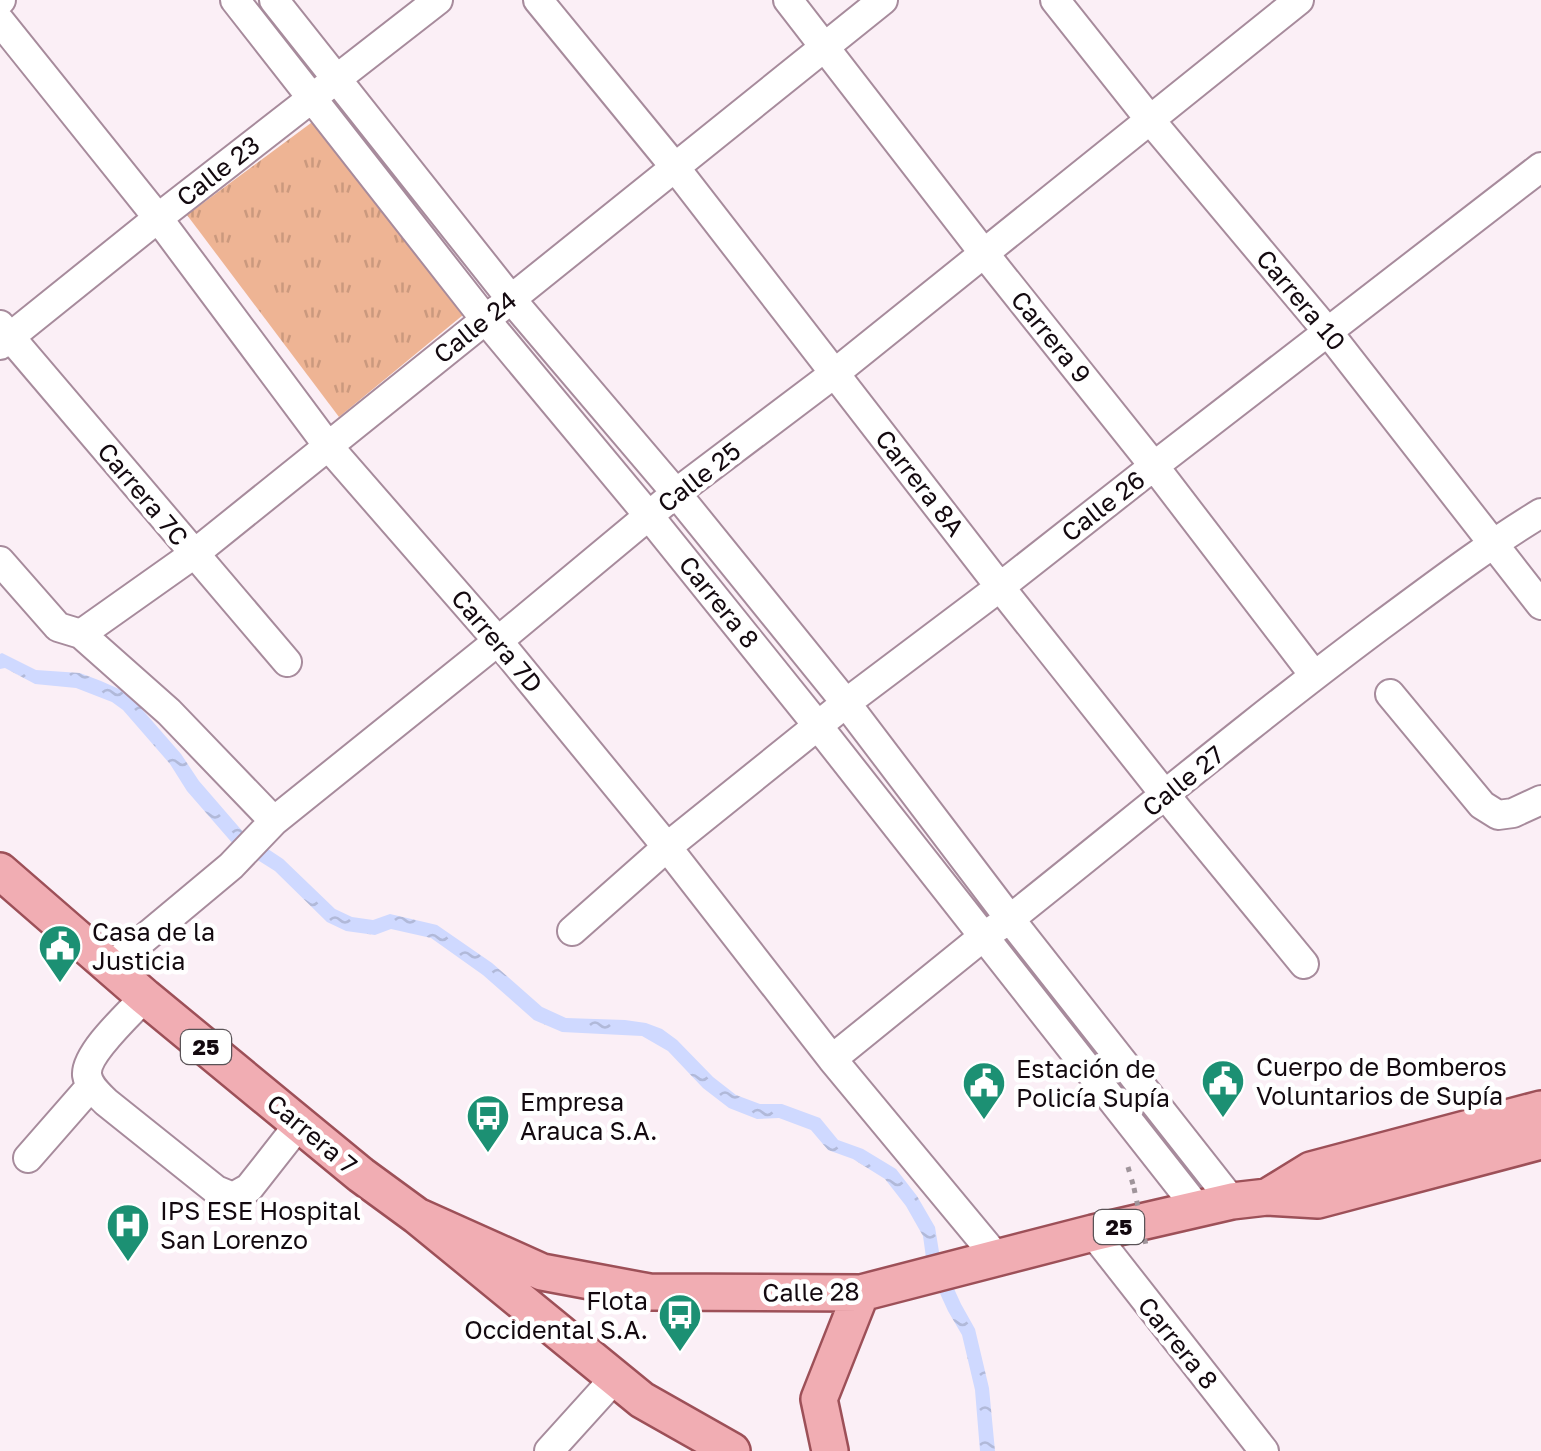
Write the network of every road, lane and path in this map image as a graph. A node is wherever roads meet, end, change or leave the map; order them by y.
1 (234, 0) edge
2 (274, 0) edge
3 (438, 0) edge
4 (538, 0) edge
5 (788, 0) edge
6 (884, 0) edge
7 (1055, 0) edge
8 (1300, 0) edge
9 (0, 21) edge
10 (825, 48) junction
11 (336, 79) junction
12 (311, 99) junction
13 (1151, 120) junction
14 (674, 166) junction
15 (1541, 167) edge
16 (158, 218) junction
17 (982, 252) junction
18 (511, 298) junction
19 (485, 319) junction
20 (1328, 332) junction
21 (4, 336) edge
22 (835, 372) junction
23 (328, 446) junction
24 (1154, 466) junction
25 (676, 493) junction
26 (1541, 512) edge
27 (649, 516) junction
28 (1492, 542) junction
29 (194, 554) junction
30 (0, 561) edge
31 (1000, 587) junction
32 (1541, 605) edge
33 (69, 631) junction
34 (498, 641) junction
35 (286, 662) dead end
36 (1314, 674) junction
37 (1390, 694) dead end
38 (846, 703) junction
39 (818, 726) junction
40 (1166, 796) junction
41 (1541, 800) edge
42 (269, 826) junction
43 (667, 847) junction
44 (0, 871) edge
45 (1010, 918) junction
46 (572, 930) dead end
47 (984, 936) junction
48 (1304, 964) dead end
49 (110, 967) junction
50 (144, 997) junction
51 (832, 1058) junction
52 (91, 1086) junction
53 (1541, 1109) edge
54 (300, 1123) junction
55 (1541, 1141) edge
56 (28, 1158) dead end
57 (1134, 1188) dead end
58 (1267, 1197) junction
59 (1215, 1205) junction
60 (417, 1216) junction
61 (1093, 1233) junction
62 (1147, 1250) dead end
63 (985, 1262) junction
64 (862, 1293) junction
65 (615, 1378) junction
66 (549, 1451) edge
67 (732, 1451) edge
68 (830, 1451) edge
69 (1264, 1451) edge

1 - 12 street, Carrera 8
2 - 11 street, Carrera 8
3 - 11 street, Calle 23
4 - 14 street, Carrera 8A
5 - 10 street, Carrera 9
6 - 10 street, Calle 24
7 - 13 street, Carrera 10
8 - 13 street, Calle 25
9 - 16 street, Carrera 7D
10 - 14 street, Calle 24
10 - 17 street, Carrera 9
11 - 12 street, Calle 23
11 - 18 street, Carrera 8
12 - 16 street, Calle 23
12 - 19 street, Carrera 8
13 - 17 street, Calle 25
13 - 20 street, Carrera 10
14 - 18 street, Calle 24
14 - 22 street, Carrera 8A
15 - 20 street, Calle 26
16 - 21 street, Calle 23
16 - 23 street, Carrera 7D
17 - 22 street, Calle 25
17 - 24 street, Carrera 9
18 - 19 street, Calle 24
18 - 25 street, Carrera 8
19 - 23 street, Calle 24
19 - 27 street, Carrera 8
20 - 24 street, Calle 26
20 - 28 street, Carrera 10
21 - 29 street, Carrera 7C
22 - 25 street, Calle 25
22 - 31 street, Carrera 8A
23 - 29 street, Calle 24
23 - 34 street, Carrera 7D
24 - 31 street, Calle 26
24 - 36 street, Carrera 9
25 - 27 street, Calle 25
25 - 38 street, Carrera 8
26 - 28 street, Calle 27
27 - 34 street, Calle 25
27 - 39 street, Carrera 8
28 - 32 street, Carrera 10
28 - 36 street, Calle 27
29 - 33 street, Calle 24
29 - 35 street, Carrera 7C
30 - 33 street
31 - 38 street, Calle 26
31 - 40 street, Carrera 8A
33 - 42 street
34 - 42 street, Calle 25
34 - 43 street, Carrera 7D
36 - 40 street, Calle 27
37 - 41 street
38 - 39 street, Calle 26
38 - 45 street, Carrera 8
39 - 43 street, Calle 26
39 - 47 street, Carrera 8
40 - 45 street, Calle 27
40 - 48 street, Carrera 8A
42 - 49 street, Calle 25
43 - 46 street, Calle 26
43 - 51 street, Carrera 7D
44 - 49 main road, Carrera 7 / 25
45 - 47 street, Calle 27
45 - 59 street, Carrera 8
47 - 51 street, Calle 27
47 - 59 street, Carrera 8
49 - 50 main road, Carrera 7 / 25
50 - 52 street
50 - 54 main road, Carrera 7 / 25
51 - 63 street, Carrera 7D
52 - 54 street
52 - 56 street
53 - 58 main road, Calle 28 / 25
54 - 60 main road, Carrera 7 / 25
55 - 58 main road, Calle 28 / 25
57 - 62 path, bridge
58 - 59 main road, Calle 28 / 25
59 - 61 main road, Calle 28 / 25
60 - 64 main road, Calle 28 / 25
60 - 65 main road, Carrera 7
61 - 63 main road, Calle 28 / 25
61 - 69 street, Carrera 8
63 - 64 main road, Calle 28 / 25
64 - 68 main road
65 - 66 street
65 - 67 main road, Carrera 7

